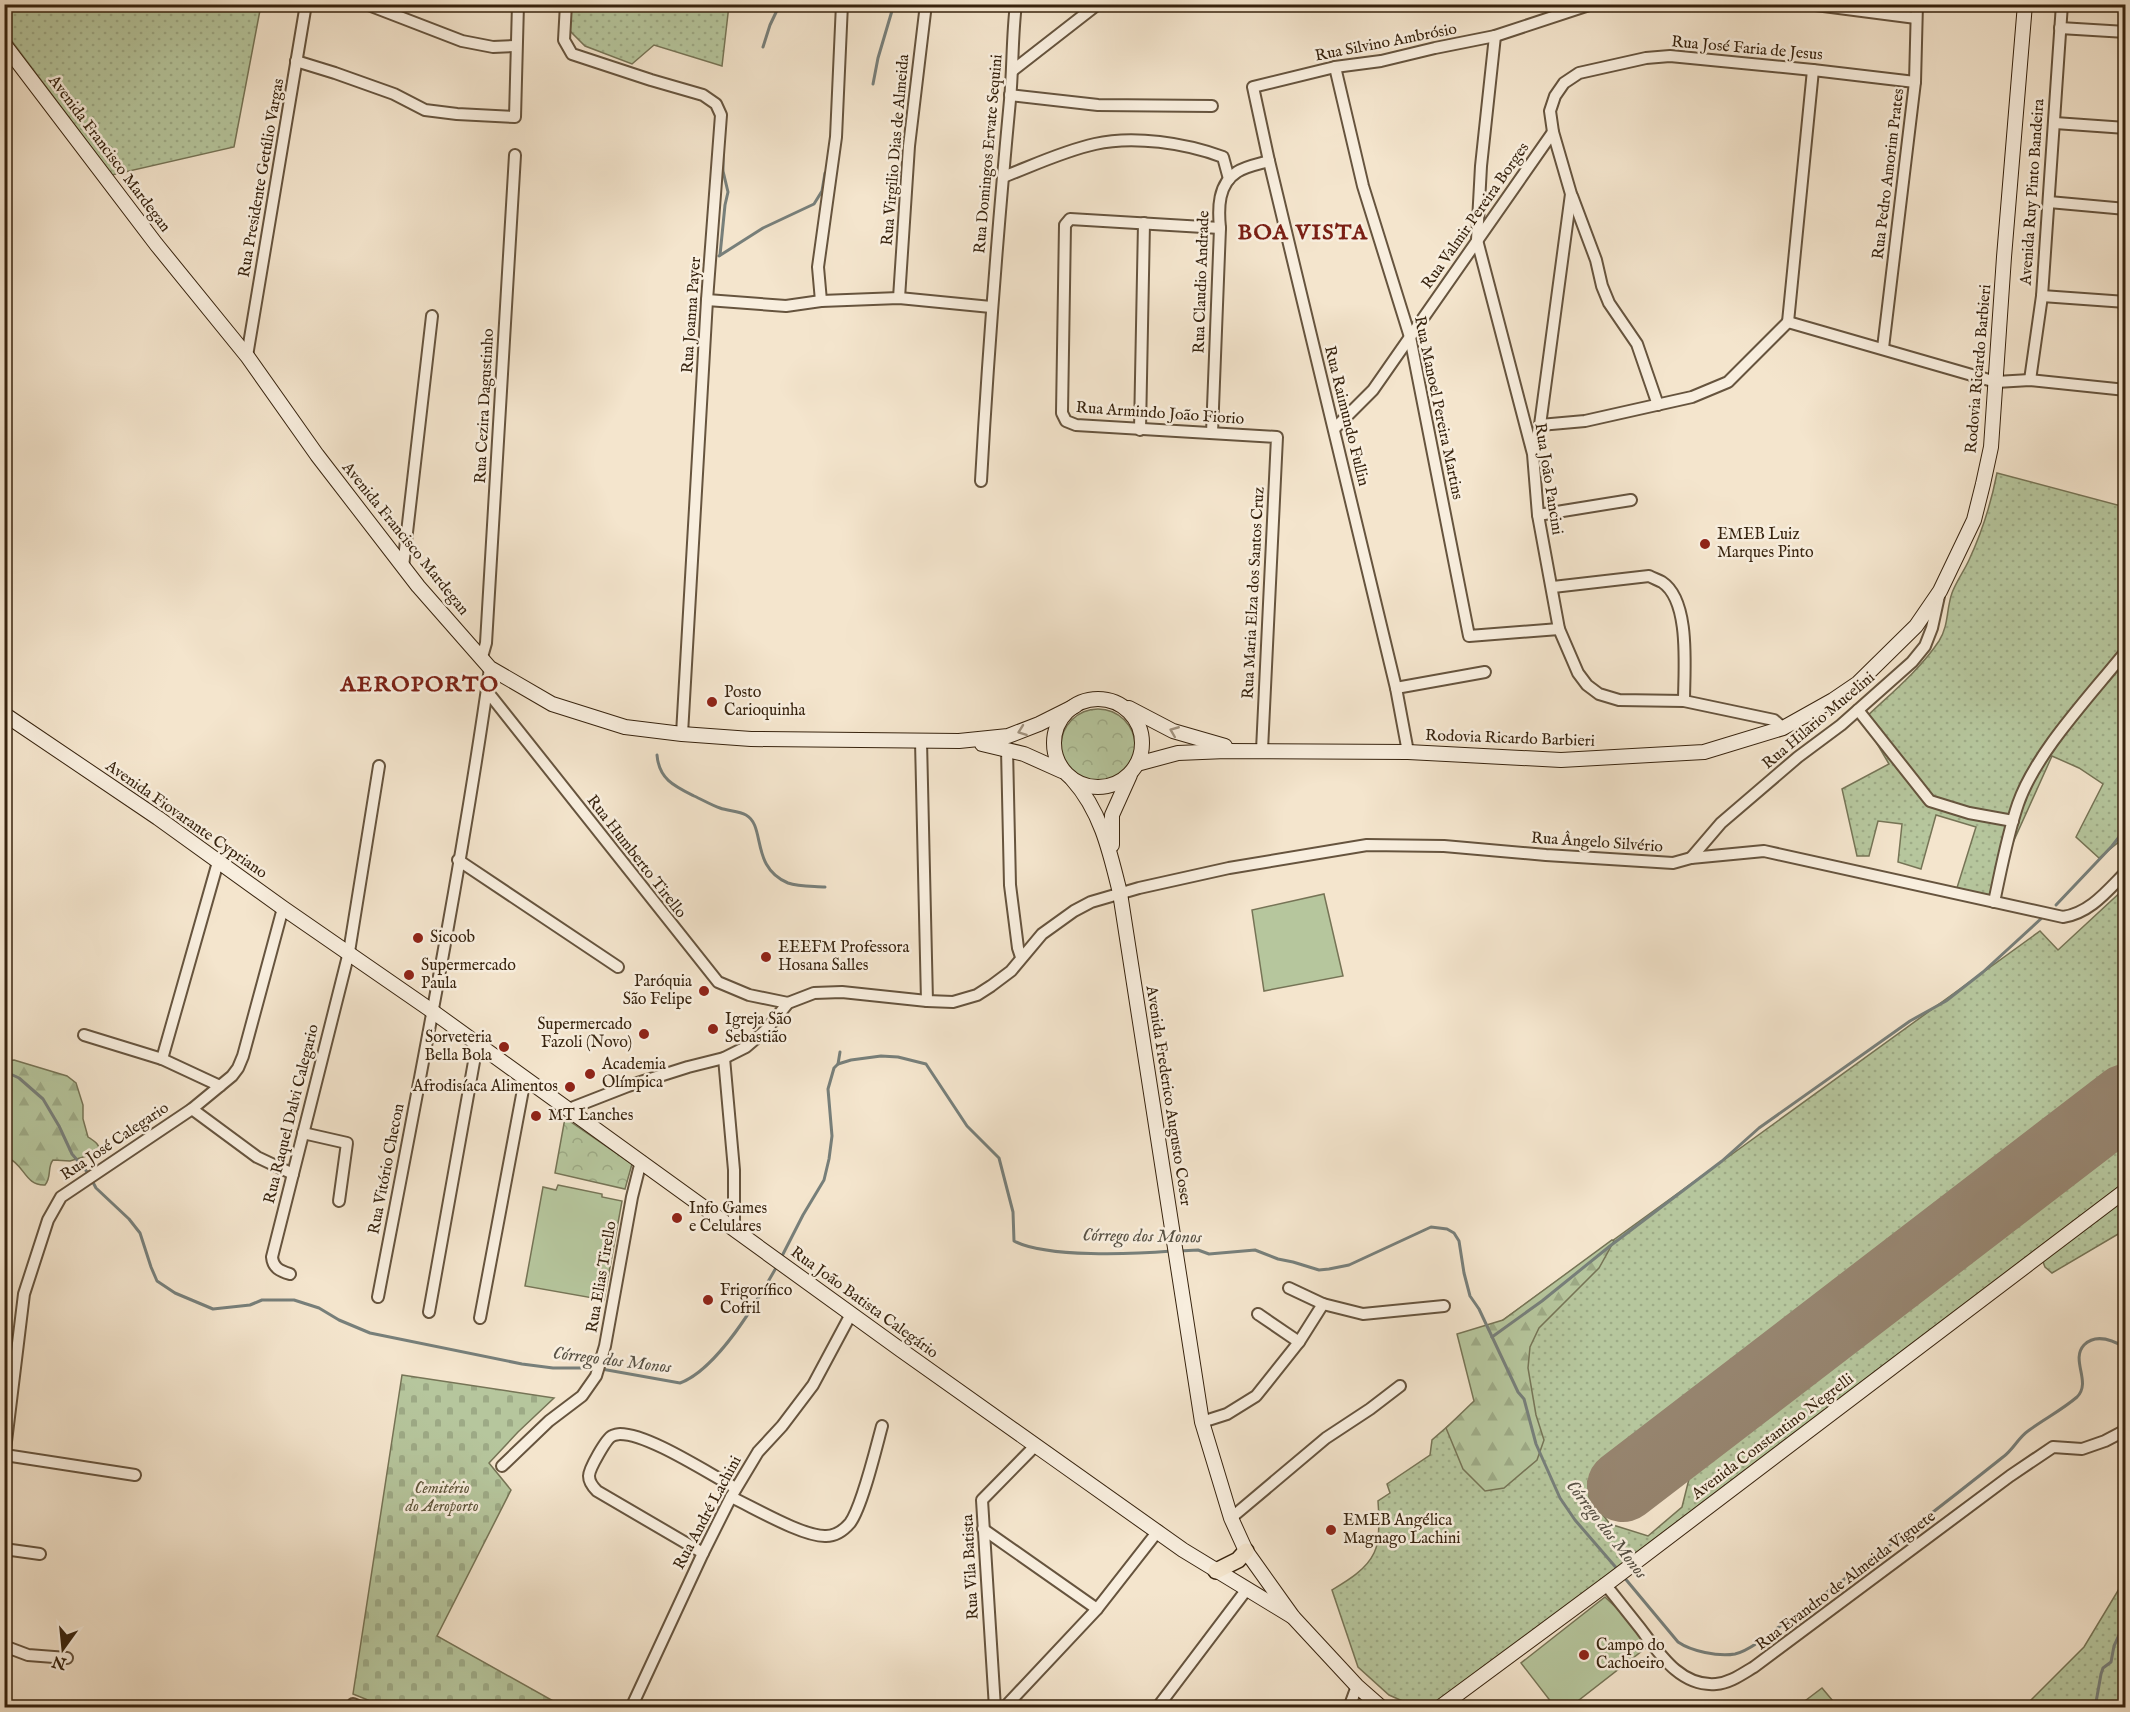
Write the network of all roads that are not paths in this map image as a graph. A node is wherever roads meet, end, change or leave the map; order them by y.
1 (306, 4) edge
2 (366, 4) edge
3 (518, 4) edge
4 (566, 4) edge
5 (842, 4) edge
6 (926, 4) edge
7 (1016, 4) edge
8 (1098, 4) edge
9 (1592, 4) edge
10 (1808, 4) edge
11 (1917, 4) edge
12 (2025, 4) edge
13 (2062, 4) edge
14 (1916, 18) junction
15 (2060, 28) junction
16 (2126, 32) edge
17 (1495, 36) junction
18 (4, 44) edge
19 (516, 46) junction
20 (296, 61) junction
21 (1335, 67) junction
22 (1813, 70) junction
23 (1012, 71) junction
24 (1916, 82) junction
25 (1253, 87) joint
26 (1010, 95) junction
27 (1212, 106) dead end
28 (2055, 123) junction
29 (2126, 128) edge
30 (1553, 132) junction
31 (515, 155) dead end
32 (1269, 161) junction
33 (1003, 177) junction
34 (1229, 179) junction
35 (1571, 194) junction
36 (2049, 202) junction
37 (2126, 209) edge
38 (1144, 223) junction
39 (1220, 228) junction
40 (1477, 240) junction
41 (2042, 296) junction
42 (899, 298) junction
43 (707, 300) junction
44 (821, 301) junction
45 (2126, 302) edge
46 (991, 307) junction
47 (432, 316) dead end
48 (1788, 322) junction
49 (1410, 337) junction
50 (1883, 348) junction
51 (246, 356) junction
52 (2030, 380) junction
53 (1996, 382) junction
54 (2126, 390) edge
55 (1658, 405) junction
56 (1540, 425) junction
57 (1334, 429) junction
58 (1140, 430) junction
59 (1212, 433) junction
60 (1277, 437) joint
61 (1533, 454) junction
62 (981, 481) dead end
63 (1631, 500) dead end
64 (1538, 515) junction
65 (403, 567) junction
66 (1553, 587) junction
67 (1940, 591) junction
68 (1559, 629) junction
69 (2126, 651) edge
70 (486, 663) junction
71 (1485, 672) dead end
72 (1396, 688) junction
73 (487, 691) junction
74 (1684, 701) junction
75 (1116, 703) junction
76 (1074, 706) junction
77 (1858, 711) junction
78 (4, 714) edge
79 (1783, 728) junction
80 (682, 734) junction
81 (921, 741) junction
82 (959, 741) junction
83 (1007, 749) junction
84 (1256, 751) junction
85 (1408, 752) junction
86 (380, 766) dead end
87 (1134, 768) junction
88 (1069, 776) junction
89 (2013, 821) junction
90 (1691, 858) junction
91 (458, 860) junction
92 (218, 862) junction
93 (1113, 862) junction
94 (2126, 872) edge
95 (1120, 893) junction
96 (1994, 902) junction
97 (283, 908) junction
98 (349, 952) junction
99 (1021, 957) junction
100 (618, 967) dead end
101 (927, 1001) junction
102 (788, 1003) junction
103 (432, 1011) junction
104 (84, 1035) dead end
105 (477, 1045) junction
106 (724, 1058) junction
107 (162, 1059) junction
108 (525, 1078) junction
109 (220, 1086) junction
110 (192, 1109) junction
111 (569, 1109) junction
112 (303, 1133) junction
113 (641, 1161) junction
114 (293, 1174) junction
115 (2126, 1190) edge
116 (339, 1201) dead end
117 (734, 1229) junction
118 (290, 1274) dead end
119 (1289, 1288) dead end
120 (378, 1297) dead end
121 (1323, 1304) junction
122 (1444, 1306) dead end
123 (429, 1312) dead end
124 (851, 1314) junction
125 (1258, 1314) dead end
126 (480, 1318) dead end
127 (1299, 1341) junction
128 (1400, 1386) dead end
129 (1202, 1422) junction
130 (882, 1426) dead end
131 (2126, 1430) edge
132 (6, 1444) edge
133 (1035, 1446) junction
134 (5, 1457) edge
135 (502, 1466) dead end
136 (135, 1475) dead end
137 (734, 1492) junction
138 (1231, 1518) junction
139 (983, 1529) junction
140 (1158, 1531) junction
141 (4, 1549) edge
142 (1246, 1551) junction
143 (703, 1553) junction
144 (40, 1554) dead end
145 (1216, 1571) junction
146 (1262, 1574) junction
147 (1609, 1582) junction
148 (1247, 1589) junction
149 (1096, 1609) junction
150 (1293, 1617) junction
151 (4, 1646) edge
152 (67, 1658) dead end
153 (1357, 1686) junction
154 (631, 1707) edge
155 (995, 1707) edge
156 (1004, 1707) edge
157 (1157, 1707) edge
158 (1348, 1707) edge
159 (1379, 1707) edge
160 (1439, 1707) edge

1 - 20 street, Rua Presidente Getúlio Vargas
2 - 19 street
3 - 19 street
4 - 43 street, Rua Joanna Payer
5 - 44 street
6 - 42 street, Rua Virgilio Dias de Almeida
7 - 23 street, Rua Domingos Ervate Sequini
8 - 23 street
9 - 17 street, Rua Silvino Ambrósio
10 - 14 street
11 - 14 street, Rua Pedro Amorim Prates
12 - 53 main road, Rodovia Ricardo Barbieri
13 - 15 street, Avenida Ruy Pinto Bandeira
14 - 24 street, Rua Pedro Amorim Prates
15 - 16 street
15 - 28 street, Avenida Ruy Pinto Bandeira
17 - 21 street, Rua Silvino Ambrósio
17 - 40 street, Rua João Pancini
18 - 51 main road, Avenida Francisco Mardegan
19 - 20 street
20 - 51 street, Rua Presidente Getúlio Vargas
21 - 25 street, Rua Silvino Ambrósio
21 - 49 street, Rua Manoel Pereira Martins
22 - 24 street, Rua José Faria de Jesus
22 - 30 street, Rua José Faria de Jesus
22 - 48 street
23 - 26 street, Rua Domingos Ervate Sequini
24 - 50 street, Rua Pedro Amorim Prates
25 - 32 street, Rua Raimundo Fullin
26 - 27 street
26 - 33 street, Rua Domingos Ervate Sequini
28 - 29 street
28 - 36 street, Avenida Ruy Pinto Bandeira
30 - 35 street, Rua José Faria de Jesus
30 - 40 street, Rua Valmir Pereira Borges
31 - 70 street, Rua Cezira Dagustinho
32 - 34 street
32 - 57 street, Rua Raimundo Fullin
33 - 34 street
33 - 46 street, Rua Domingos Ervate Sequini
34 - 39 street, Rua Claudio Andrade
35 - 55 street
35 - 56 street, Rua José Faria de Jesus
36 - 37 street
36 - 41 street, Avenida Ruy Pinto Bandeira
38 - 39 street
38 - 58 street
38 - 58 street, Rua Armindo João Fiorio
39 - 59 street, Rua Claudio Andrade
40 - 49 street, Rua Valmir Pereira Borges
40 - 61 street, Rua João Pancini
41 - 45 street
41 - 52 street, Avenida Ruy Pinto Bandeira
42 - 44 street
42 - 46 street
43 - 44 street
43 - 80 street, Rua Joanna Payer
46 - 62 street, Rua Domingos Ervate Sequini
47 - 65 street
48 - 50 street
48 - 55 street
49 - 57 street, Rua Valmir Pereira Borges
49 - 68 street, Rua Manoel Pereira Martins
50 - 53 street
51 - 65 main road, Avenida Francisco Mardegan
52 - 53 street
52 - 54 street
53 - 67 main road, Rodovia Ricardo Barbieri
55 - 56 street
56 - 61 street, Rua José Faria de Jesus
57 - 72 street, Rua Raimundo Fullin
58 - 59 street, Rua Armindo João Fiorio
59 - 60 street, Rua Armindo João Fiorio
60 - 84 street, Rua Maria Elza dos Santos Cruz
61 - 64 street, Rua João Pancini
63 - 64 street
64 - 66 street, Rua João Pancini
65 - 70 main road, Avenida Francisco Mardegan
66 - 68 street, Rua João Pancini
66 - 74 street
67 - 77 street, Rua Hilario Mucelini
67 - 79 main road, Rodovia Ricardo Barbieri
68 - 74 street, Rua João Pancini
69 - 89 street
70 - 73 street, Rua Cezira Dagustinho
70 - 80 main road, Avenida Francisco Mardegan
71 - 72 street
72 - 85 street, Rua Raimundo Fullin
73 - 91 street, Rua Cezira Dagustinho
73 - 102 street, Rua Humberto Tirello
74 - 79 street, Rua João Pancini
75 - 76 main road
84 -> 75 main road
75 - 87 main road
76 -> 82 main road, Avenida Francisco Mardegan
76 - 88 main road
77 - 89 street
77 - 90 street, Rua Hilario Mucelini
78 - 92 main road, Avenida Fiovarante Cypriano
79 - 85 main road, Rodovia Ricardo Barbieri
80 - 81 main road, Avenida Francisco Mardegan
81 - 82 main road, Avenida Francisco Mardegan
81 - 101 street
82 - 83 main road, Avenida Francisco Mardegan
83 - 88 main road, Avenida Francisco Mardegan
83 - 99 street
84 - 85 main road, Rodovia Ricardo Barbieri
84 - 87 main road
86 - 98 street, Rua Raquel Dalvi Calegario
87 - 88 main road
87 - 93 main road, Avenida Frederico Augusto Coser
88 - 93 main road, Avenida Frederico Augusto Coser
89 - 96 street
90 - 95 street, Rua Ângelo Silvério
90 - 96 street, Rua Ângelo Silvério
91 - 100 street
91 - 103 street, Rua Vitório Checon
92 - 97 main road, Avenida Fiovarante Cypriano
92 - 107 street
93 - 95 main road, Avenida Frederico Augusto Coser
94 - 96 street, Rua Ângelo Silvério
95 - 99 street, Rua Ângelo Silvério
95 - 129 main road, Avenida Frederico Augusto Coser
97 - 98 main road, Avenida Fiovarante Cypriano
97 - 109 street, Rua José Calegario
98 - 103 main road, Rua João Batista Calegário
98 - 112 street, Rua Raquel Dalvi Calegario
99 - 101 street, Rua Ângelo Silvério
101 - 102 street, Rua Ângelo Silvério
102 - 106 street
103 - 105 main road, Rua João Batista Calegário
103 - 120 street, Rua Vitório Checon
104 - 107 street
105 - 108 main road, Rua João Batista Calegário
105 - 123 street
106 - 111 street
106 - 117 street
107 - 109 street
108 - 111 main road, Rua João Batista Calegário
108 - 126 street
109 - 110 street, Rua José Calegario
110 - 114 street
110 - 132 street, Rua José Calegario
111 - 113 main road, Rua João Batista Calegário
112 - 114 street, Rua Raquel Dalvi Calegario
112 - 116 street
113 - 117 main road, Rua João Batista Calegário
113 - 135 street, Rua Elias Tirello
114 - 118 street, Rua Raquel Dalvi Calegario
115 - 147 main road, Avenida Constantino Negrelli
117 - 124 main road, Rua João Batista Calegário
119 - 121 street
121 - 122 street
121 - 127 street
124 - 133 main road, Rua João Batista Calegário
124 - 137 street, Rua André Lachini
125 - 127 street
127 - 129 street
128 - 138 street
129 - 138 main road, Avenida Frederico Augusto Coser
130 - 137 street
131 - 147 street, Rua Evandro de Almeida Viguete
132 - 134 street, Rua José Calegario
133 - 139 street, Rua Vila Batista
133 - 140 main road, Rua João Batista Calegário
134 - 136 street
137 - 143 street, Rua André Lachini
137 - 143 street
138 - 142 main road, Avenida Frederico Augusto Coser
139 - 149 street
139 - 155 street, Rua Vila Batista
140 - 145 main road, Rua João Batista Calegário
140 - 149 street
141 - 144 street
142 - 145 main road
142 - 146 main road, Avenida Frederico Augusto Coser
143 - 154 street, Rua André Lachini
145 - 148 main road, Rua João Batista Calegário
146 - 148 main road
146 - 150 main road, Avenida Frederico Augusto Coser
147 - 160 main road, Avenida Constantino Negrelli
148 - 150 main road, Rua João Batista Calegário
148 - 157 street
149 - 156 street
150 - 153 main road, Avenida Frederico Augusto Coser
151 - 152 street
153 - 158 street
153 - 159 main road, Avenida Frederico Augusto Coser

